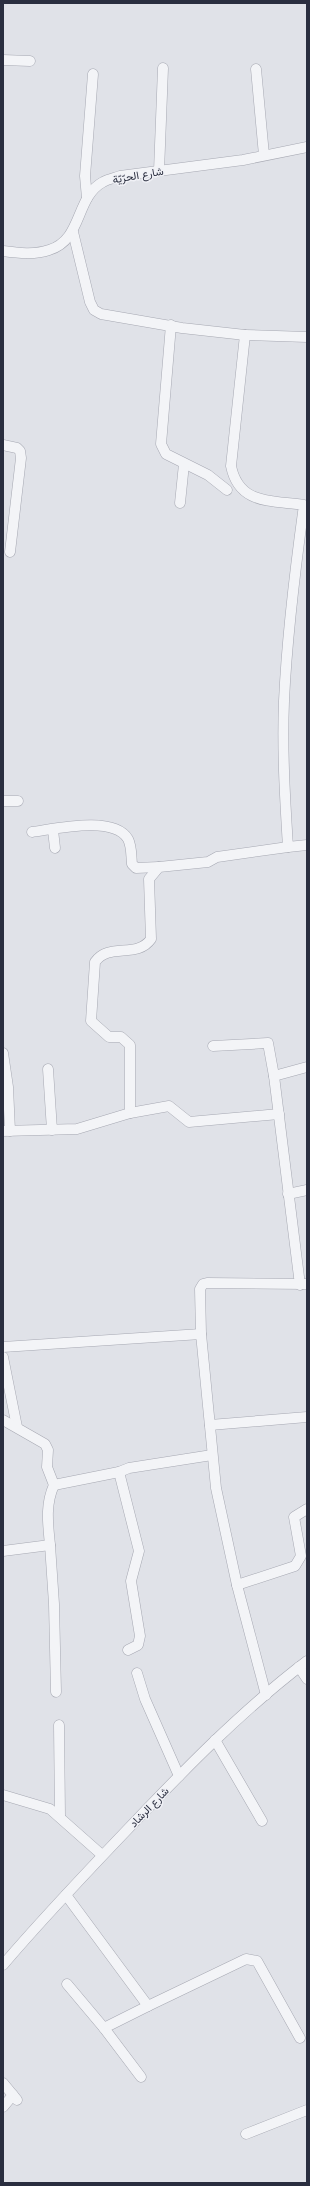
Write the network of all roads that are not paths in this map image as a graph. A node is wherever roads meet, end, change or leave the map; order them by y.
1 (3, 60) edge
2 (30, 62) dead end
3 (163, 68) dead end
4 (256, 69) dead end
5 (93, 74) dead end
6 (307, 147) edge
7 (264, 155) junction
8 (159, 171) junction
9 (87, 198) junction
10 (73, 232) junction
11 (3, 251) edge
12 (171, 325) junction
13 (245, 335) junction
14 (307, 338) edge
15 (3, 445) edge
16 (184, 464) junction
17 (227, 490) dead end
18 (180, 503) dead end
19 (305, 505) edge
20 (10, 552) dead end
21 (3, 801) edge
22 (18, 801) dead end
23 (53, 830) junction
24 (32, 832) dead end
25 (307, 845) edge
26 (288, 847) junction
27 (54, 848) dead end
28 (159, 867) junction
29 (213, 1046) dead end
30 (3, 1053) edge
31 (307, 1067) edge
32 (48, 1069) dead end
33 (274, 1076) junction
34 (130, 1113) junction
35 (279, 1114) junction
36 (52, 1130) junction
37 (7, 1131) edge
38 (307, 1190) edge
39 (288, 1194) junction
40 (304, 1284) edge
41 (201, 1334) junction
42 (3, 1347) edge
43 (3, 1357) edge
44 (307, 1417) edge
45 (3, 1420) edge
46 (210, 1425) junction
47 (17, 1427) junction
48 (212, 1455) junction
49 (119, 1472) junction
50 (54, 1485) junction
51 (307, 1509) edge
52 (50, 1545) junction
53 (3, 1551) edge
54 (237, 1585) junction
55 (128, 1650) dead end
56 (303, 1664) edge
57 (137, 1673) dead end
58 (307, 1679) edge
59 (56, 1692) dead end
60 (266, 1695) junction
61 (59, 1725) dead end
62 (215, 1740) junction
63 (179, 1776) junction
64 (3, 1794) edge
65 (60, 1816) junction
66 (262, 1821) dead end
67 (102, 1856) junction
68 (66, 1895) junction
69 (3, 1965) edge
70 (67, 1984) dead end
71 (148, 2006) junction
72 (104, 2028) junction
73 (300, 2038) dead end
74 (141, 2077) dead end
75 (3, 2083) edge
76 (3, 2107) edge
77 (307, 2110) edge
78 (246, 2134) dead end

1 - 2 street
3 - 8 street
4 - 7 street
5 - 9 street
6 - 7 street, شارع الحرّيّة
7 - 8 street, شارع الحرّيّة
8 - 9 street, شارع الحرّيّة
9 - 10 street, شارع الحرّيّة
10 - 11 street, شارع الحرّيّة
10 - 12 street
12 - 13 street
12 - 16 street
13 - 14 street
13 - 19 street
15 - 20 street
16 - 17 street
16 - 18 street
19 - 26 street
21 - 22 street
23 - 24 street
23 - 27 street
23 - 28 street
25 - 26 street
26 - 28 street
28 - 34 street
29 - 33 street
30 - 37 street
31 - 33 street
32 - 36 street
33 - 35 street
34 - 35 street
34 - 36 street
35 - 39 street
36 - 37 street
38 - 39 street
39 - 40 street
40 - 41 street
41 - 42 street
41 - 46 street
43 - 47 street
44 - 46 street
45 - 47 street
46 - 48 street
47 - 50 street
48 - 49 street
48 - 54 street
49 - 50 street
49 - 55 street
50 - 52 street
51 - 54 street
52 - 53 street
52 - 59 street
54 - 60 street
56 - 58 street
56 - 60 street, شارع الرشاد
57 - 63 street
60 - 62 street, شارع الرشاد
61 - 65 street
62 - 63 street, شارع الرشاد
62 - 66 street
63 - 67 street, شارع الرشاد
64 - 65 street
65 - 67 street
67 - 68 street, شارع الرشاد
68 - 69 street, شارع الرشاد
68 - 71 street
70 - 72 street
71 - 72 street
71 - 73 street
72 - 74 street
75 - 76 street
77 - 78 street

